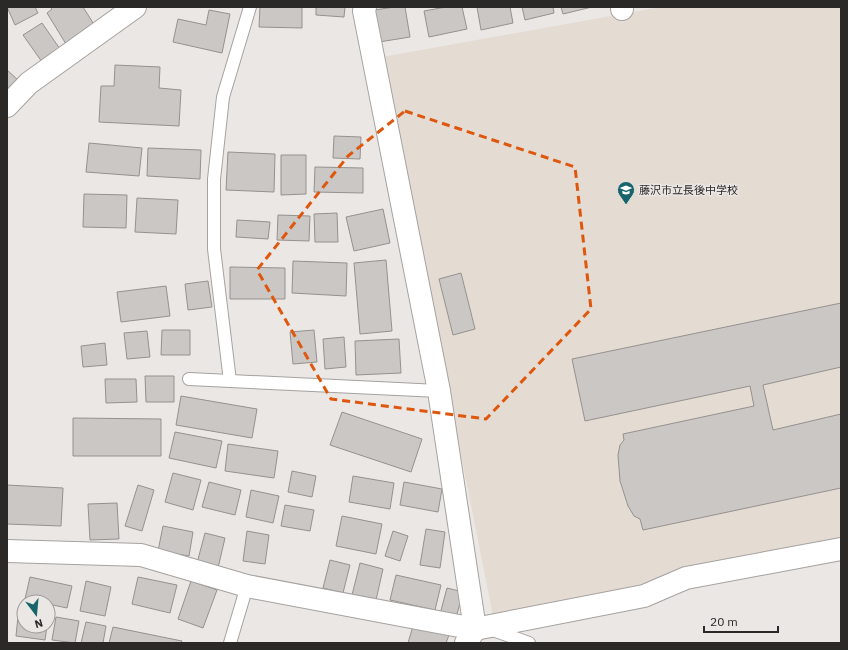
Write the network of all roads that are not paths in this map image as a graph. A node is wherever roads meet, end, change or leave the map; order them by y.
1 (133, 7) edge
2 (250, 7) edge
3 (365, 7) edge
4 (7, 106) edge
5 (189, 379) dead end
6 (230, 381) junction
7 (439, 391) junction
8 (841, 549) edge
9 (7, 551) edge
10 (247, 586) junction
11 (475, 633) edge
12 (230, 643) edge
13 (529, 643) edge

1 - 4 street
2 - 6 lane
3 - 7 street
5 - 6 lane
6 - 7 lane
7 - 11 street
8 - 11 street
9 - 10 street
10 - 11 street
10 - 12 lane
11 - 13 lane

